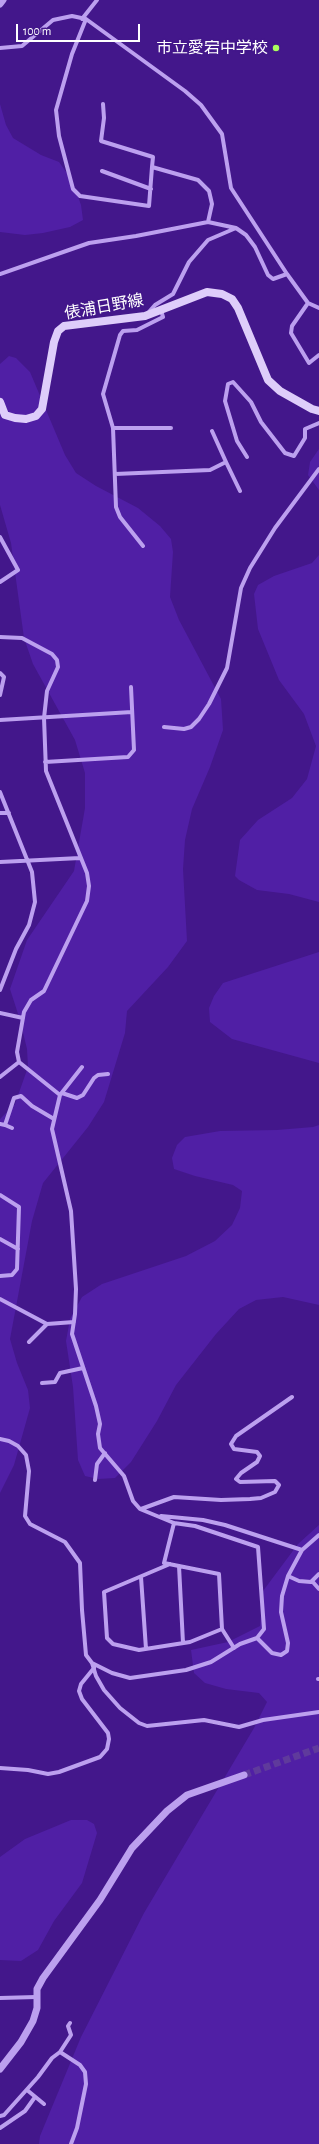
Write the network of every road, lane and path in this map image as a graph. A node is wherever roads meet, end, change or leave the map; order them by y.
1 (3, 0) edge
2 (97, 0) edge
3 (0, 4) edge
4 (84, 19) junction
5 (0, 48) edge
6 (103, 104) dead end
7 (152, 167) junction
8 (102, 171) dead end
9 (151, 189) junction
10 (208, 222) junction
11 (236, 228) junction
12 (0, 274) edge
13 (287, 274) junction
14 (308, 303) junction
15 (319, 308) edge
16 (161, 309) junction
17 (145, 316) junction
18 (319, 355) edge
19 (0, 402) edge
20 (319, 411) edge
21 (2, 416) edge
22 (319, 423) edge
23 (113, 428) junction
24 (171, 428) dead end
25 (212, 431) dead end
26 (247, 457) dead end
27 (226, 462) junction
28 (319, 469) edge
29 (115, 474) junction
30 (240, 491) dead end
31 (0, 537) edge
32 (1, 542) edge
33 (143, 546) dead end
34 (0, 582) edge
35 (0, 637) edge
36 (0, 674) edge
37 (131, 687) dead end
38 (0, 695) edge
39 (132, 712) junction
40 (44, 718) junction
41 (0, 720) edge
42 (164, 726) dead end
43 (45, 762) junction
44 (0, 792) edge
45 (9, 813) junction
46 (0, 814) edge
47 (80, 858) junction
48 (27, 860) junction
49 (0, 862) edge
50 (0, 990) edge
51 (0, 1013) edge
52 (22, 1018) junction
53 (19, 1062) junction
54 (82, 1067) dead end
55 (108, 1074) dead end
56 (0, 1076) edge
57 (61, 1094) junction
58 (54, 1119) junction
59 (0, 1124) edge
60 (5, 1125) junction
61 (12, 1128) dead end
62 (0, 1195) edge
63 (0, 1240) edge
64 (18, 1249) junction
65 (0, 1276) edge
66 (0, 1299) edge
67 (74, 1322) junction
68 (47, 1324) junction
69 (30, 1342) dead end
70 (83, 1368) junction
71 (42, 1383) dead end
72 (292, 1397) dead end
73 (0, 1440) edge
74 (104, 1453) junction
75 (95, 1480) dead end
76 (140, 1509) junction
77 (158, 1516) junction
78 (174, 1524) junction
79 (319, 1535) edge
80 (302, 1550) junction
81 (170, 1564) junction
82 (179, 1566) junction
83 (319, 1574) edge
84 (288, 1576) junction
85 (141, 1577) junction
86 (312, 1581) junction
87 (319, 1589) edge
88 (222, 1629) junction
89 (258, 1638) junction
90 (183, 1643) junction
91 (146, 1648) junction
92 (234, 1648) junction
93 (92, 1663) junction
94 (94, 1668) junction
95 (319, 1712) edge
96 (0, 1768) edge
97 (244, 1775) tunnel mouth
98 (36, 1997) junction
99 (0, 1998) edge
100 (70, 2023) dead end
101 (60, 2052) junction
102 (0, 2069) edge
103 (27, 2090) junction
104 (35, 2096) junction
105 (44, 2104) dead end
106 (0, 2116) edge
107 (0, 2128) edge
108 (72, 2144) edge

1 - 3 street
2 - 4 street
4 - 5 street
4 - 9 street
4 - 13 street
6 - 7 street
7 - 9 street
7 - 10 street
8 - 9 street
10 - 11 street
10 - 12 street
11 - 13 street
11 - 17 street
13 - 14 street
14 - 15 street
14 - 18 street
16 - 17 main road, 俵浦日野線
16 - 20 main road, 俵浦日野線
16 - 23 street
17 - 21 main road, 俵浦日野線
19 - 21 main road, 俵浦日野線
22 - 26 street
23 - 24 street
23 - 29 street
25 - 27 street
27 - 29 street
27 - 30 street
28 - 42 street
29 - 33 street
31 - 32 street
32 - 34 street
35 - 40 street
36 - 38 street
37 - 39 street
39 - 40 street
39 - 43 street
40 - 41 street
40 - 43 street
43 - 47 street
44 - 45 street
45 - 46 street
45 - 48 street
47 - 48 street
47 - 52 street
48 - 49 street
48 - 50 street
51 - 52 street
52 - 53 street
53 - 56 street
53 - 57 street
54 - 57 street
55 - 57 street
57 - 58 street
58 - 60 street
58 - 67 street
59 - 60 street
60 - 61 street
62 - 64 street
63 - 64 street
64 - 65 street
66 - 68 street
67 - 68 street
67 - 70 street
68 - 69 street
70 - 71 street
70 - 74 street
72 - 76 street
73 - 93 street
74 - 75 street
74 - 76 street
76 - 77 street
77 - 78 street
77 - 80 street
78 - 81 street
78 - 89 street
79 - 80 street
80 - 84 street
81 - 82 street
81 - 85 street
82 - 88 street
82 - 90 street
83 - 86 street
84 - 86 street
84 - 89 street
85 - 91 street
85 - 91 street
86 - 87 street
88 - 90 street
88 - 92 street
89 - 92 street
90 - 91 street
92 - 93 street
93 - 94 street
94 - 95 street
94 - 96 street
97 - 98 street
98 - 99 street
98 - 102 street
100 - 101 street
101 - 103 street
101 - 108 street
103 - 104 street
103 - 106 street
104 - 105 street
104 - 107 street

